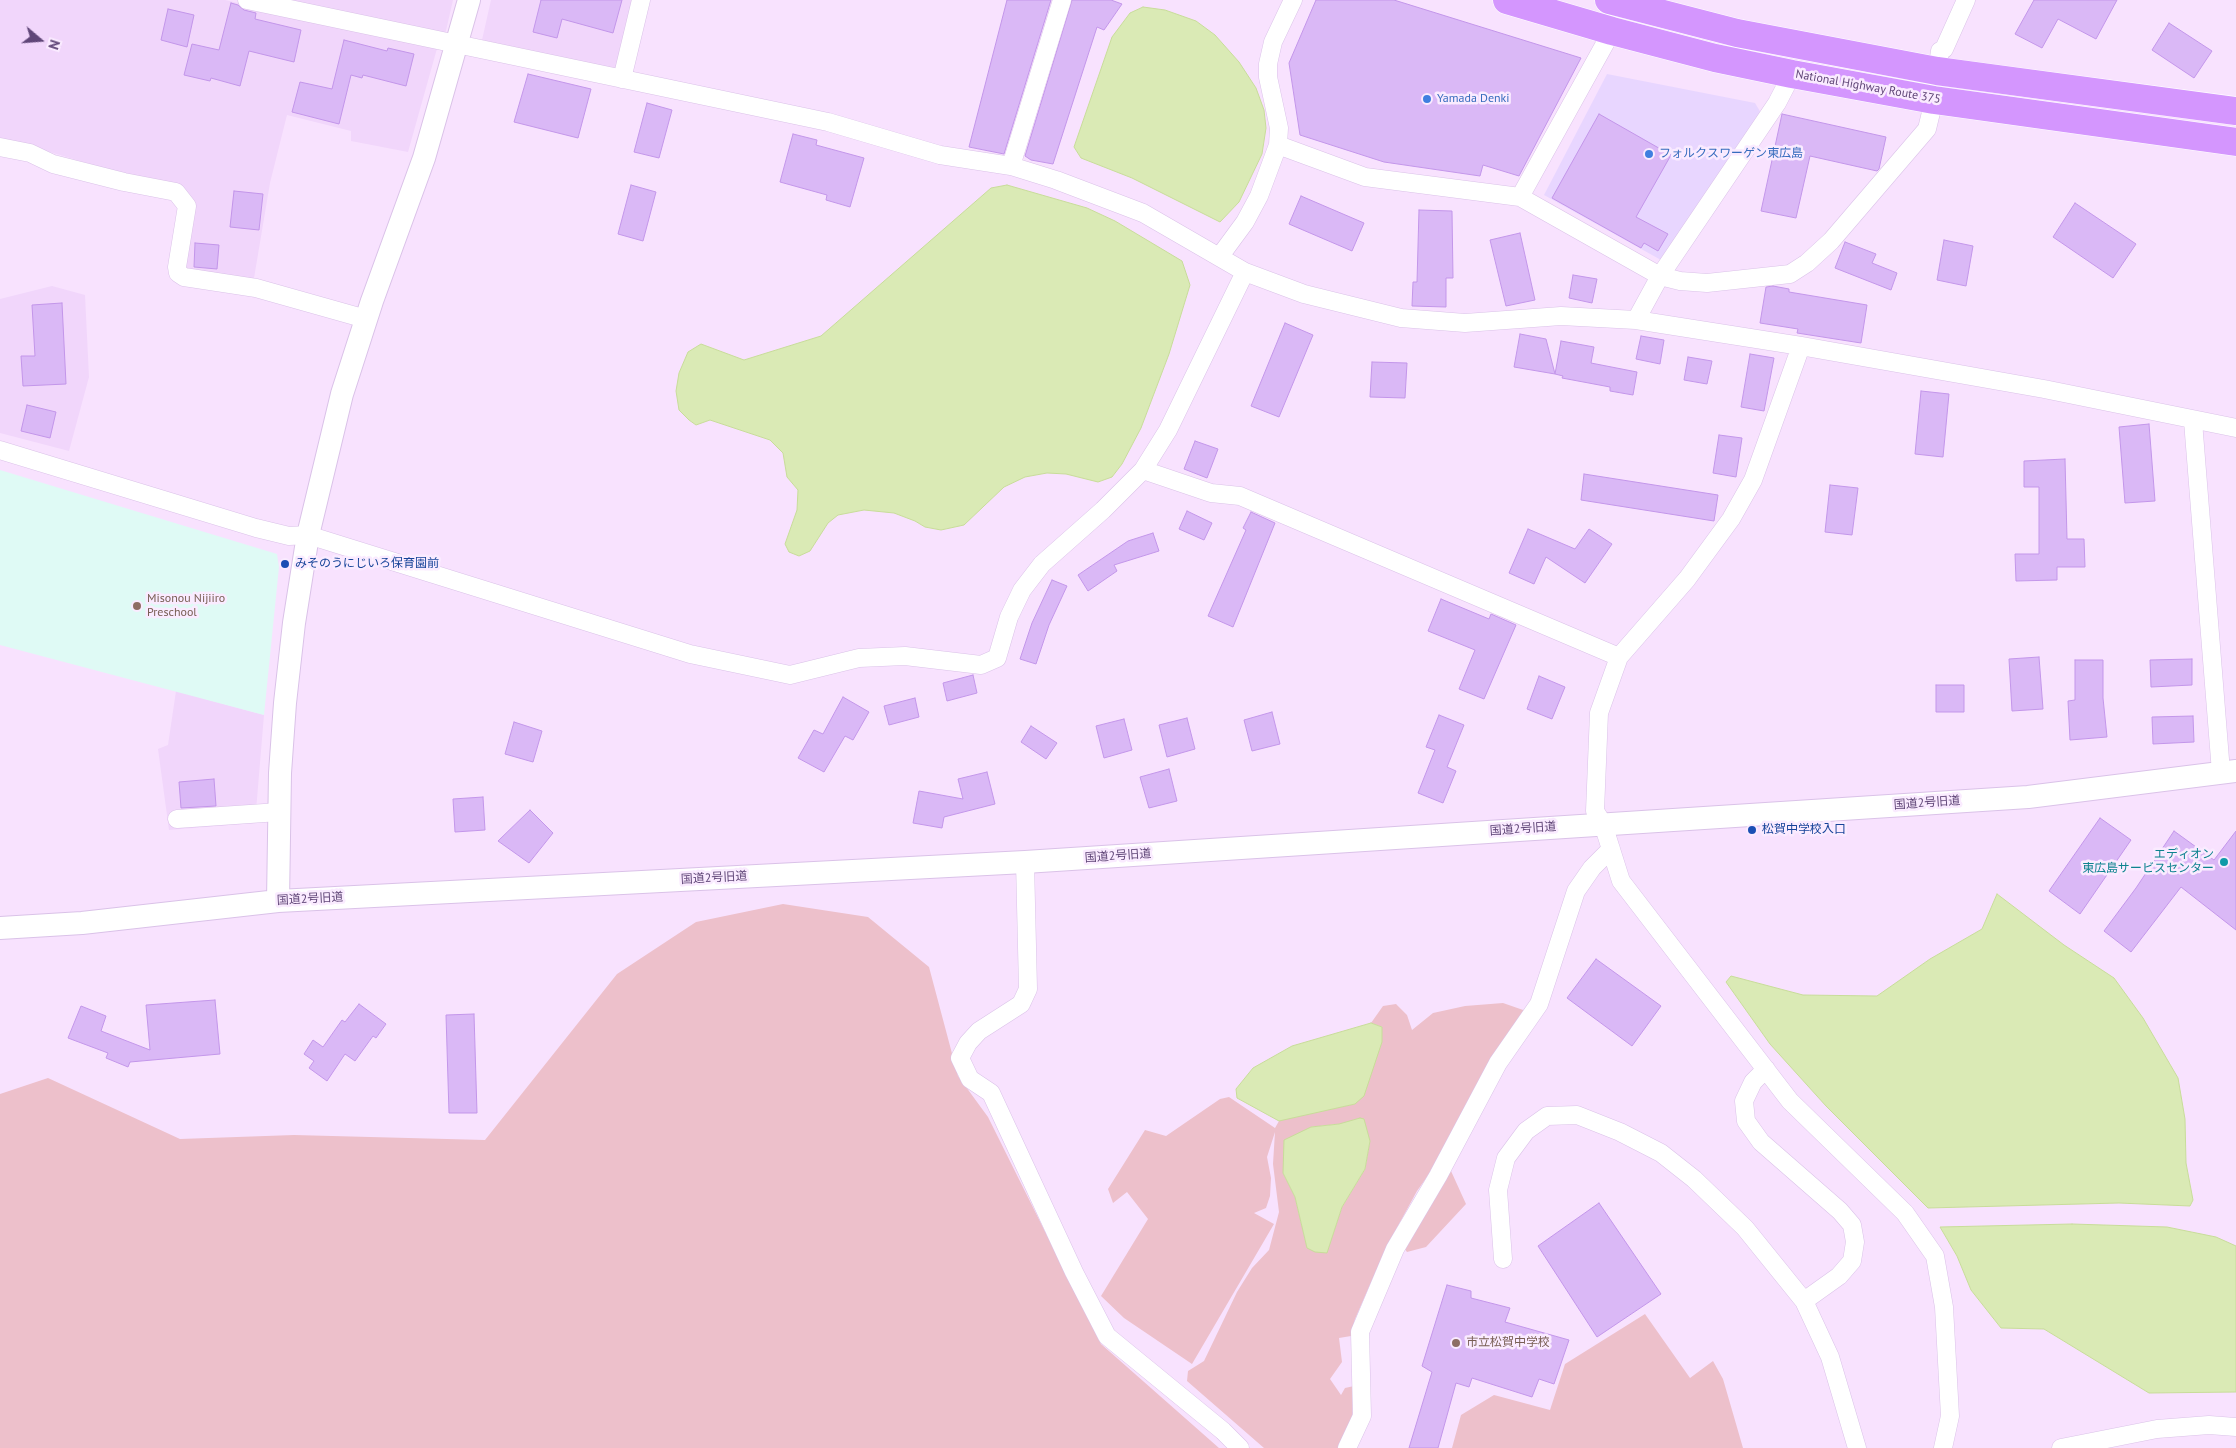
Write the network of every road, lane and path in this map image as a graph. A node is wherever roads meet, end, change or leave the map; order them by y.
1 (247, 0) edge
2 (469, 0) edge
3 (641, 0) edge
4 (1062, 0) edge
5 (1294, 0) edge
6 (1506, 0) edge
7 (1609, 0) edge
8 (1966, 0) edge
9 (1612, 31) junction
10 (458, 45) junction
11 (1937, 72) junction
12 (1792, 74) junction
13 (622, 79) junction
14 (1934, 100) junction
15 (2236, 112) edge
16 (2236, 142) edge
17 (1278, 146) junction
18 (0, 147) edge
19 (1011, 166) junction
20 (1520, 197) junction
21 (1220, 256) junction
22 (1245, 272) junction
23 (1660, 276) junction
24 (366, 319) junction
25 (1636, 320) junction
26 (1801, 346) junction
27 (2193, 421) junction
28 (2236, 428) edge
29 (0, 450) edge
30 (1143, 470) junction
31 (308, 535) junction
32 (1619, 657) junction
33 (2229, 771) edge
34 (279, 812) junction
35 (177, 819) dead end
36 (1603, 824) junction
37 (1611, 849) junction
38 (1025, 862) junction
39 (278, 900) junction
40 (0, 928) edge
41 (1766, 1069) junction
42 (1504, 1259) dead end
43 (1804, 1301) junction
44 (2236, 1426) edge
45 (1240, 1448) edge
46 (1347, 1448) edge
47 (1857, 1448) edge
48 (1943, 1448) edge
49 (2061, 1448) edge

1 - 10 street
2 - 10 street
3 - 13 street
4 - 19 street
5 - 17 street
6 - 9 highway, National Highway Route 375
7 - 11 highway
8 - 11 street
9 - 12 highway, National Highway Route 375
9 - 20 street
10 - 13 street
10 - 24 street
11 - 15 highway
12 - 14 highway, National Highway Route 375
12 - 23 street
13 - 19 street
14 - 16 highway, National Highway Route 375
14 - 23 street
17 - 20 street
17 - 21 street
18 - 24 street
19 - 21 street
20 - 23 street
21 - 22 street
22 - 25 street
22 - 30 street
23 - 25 street
24 - 31 street
25 - 26 street
26 - 27 street
26 - 32 street
27 - 28 street
27 - 33 street
29 - 31 street
30 - 31 street
30 - 32 street
31 - 34 street
32 - 36 street
33 - 36 street, 国道2号旧道
34 - 35 street
34 - 39 street
36 - 37 street
36 - 38 street, 国道2号旧道
37 - 41 street
37 - 46 street
38 - 39 street, 国道2号旧道
38 - 45 street
39 - 40 street, 国道2号旧道
41 - 43 street
41 - 48 street
42 - 43 street
43 - 47 street
44 - 49 street

